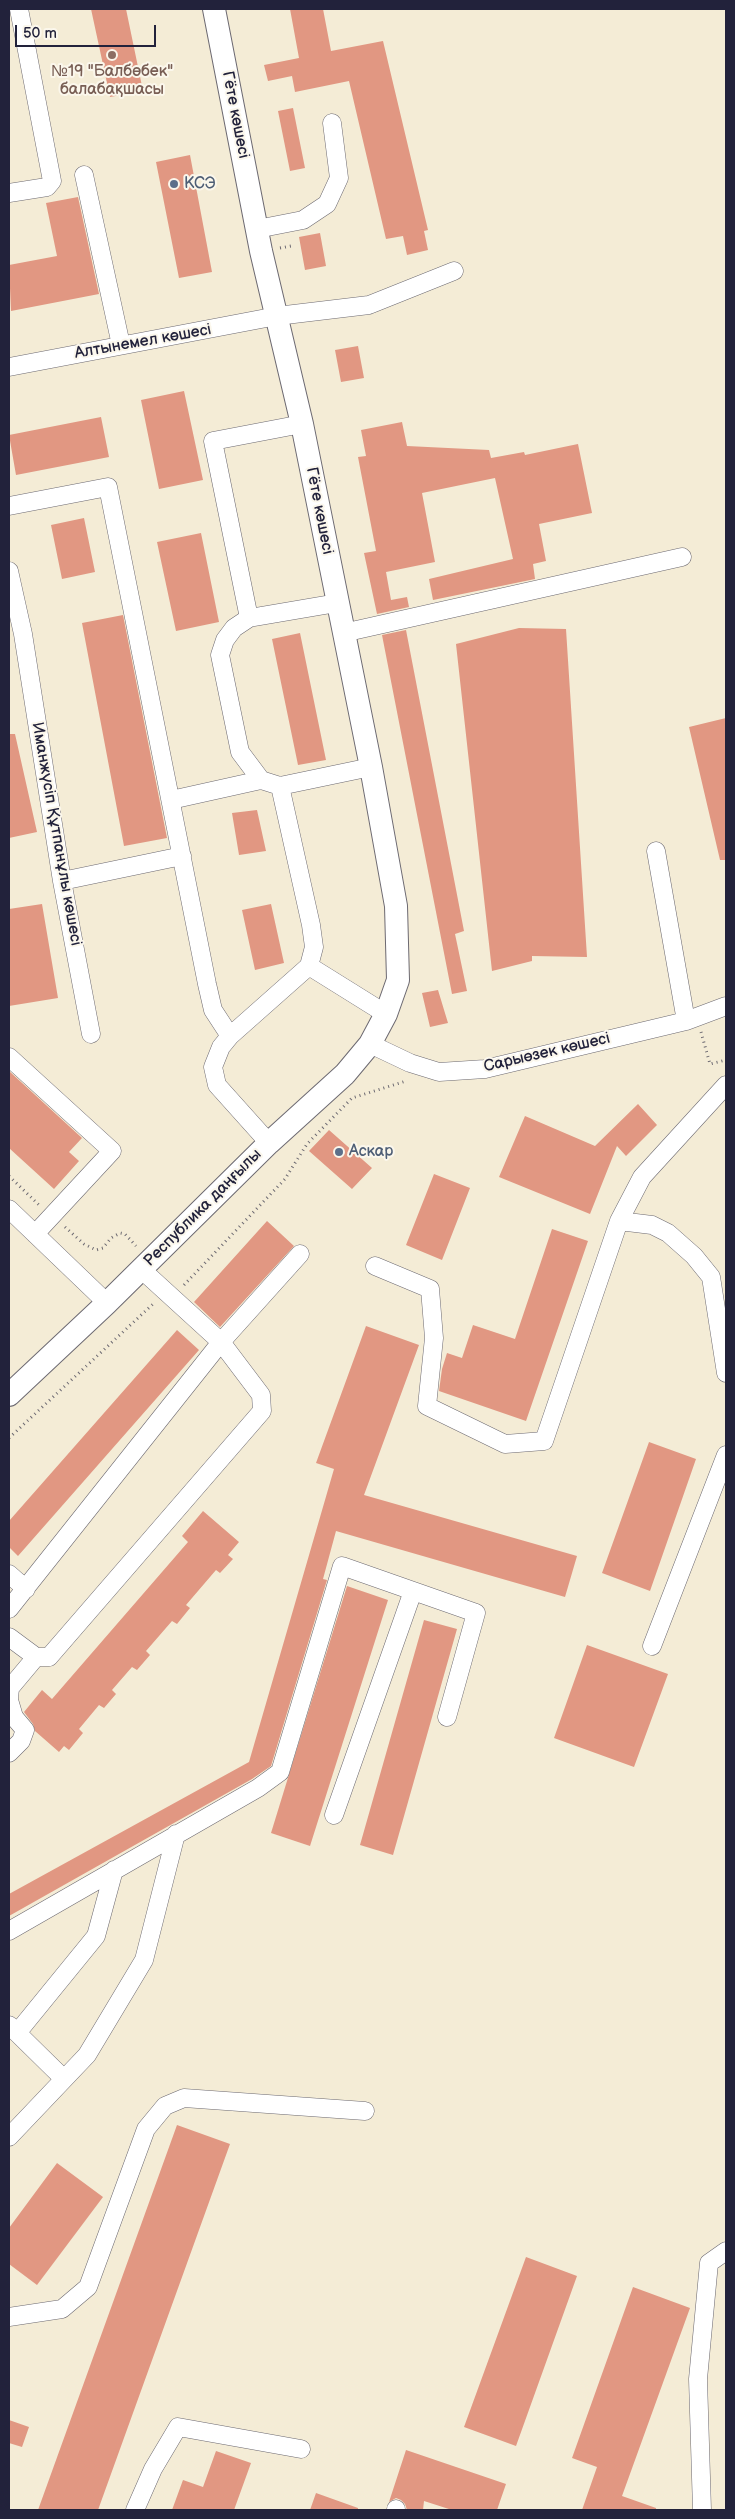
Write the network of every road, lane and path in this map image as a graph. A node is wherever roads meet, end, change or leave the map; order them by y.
1 (19, 9) edge
2 (214, 9) edge
3 (332, 123) dead end
4 (84, 175) dead end
5 (9, 193) edge
6 (257, 229) junction
7 (454, 271) dead end
8 (277, 316) junction
9 (121, 345) junction
10 (9, 368) edge
11 (302, 424) junction
12 (9, 506) edge
13 (682, 557) dead end
14 (9, 571) edge
15 (337, 603) junction
16 (249, 618) junction
17 (343, 633) junction
18 (16, 636) edge
19 (371, 766) junction
20 (261, 780) junction
21 (280, 786) junction
22 (171, 800) junction
23 (656, 851) dead end
24 (182, 856) junction
25 (62, 881) junction
26 (309, 966) junction
27 (726, 1006) edge
28 (386, 1014) junction
29 (686, 1021) junction
30 (701, 1033) dead end
31 (92, 1034) dead end
32 (230, 1036) junction
33 (370, 1044) junction
34 (9, 1057) edge
35 (726, 1060) edge
36 (726, 1085) edge
37 (269, 1143) junction
38 (9, 1209) edge
39 (619, 1221) junction
40 (35, 1234) junction
41 (300, 1254) dead end
42 (375, 1266) dead end
43 (142, 1269) junction
44 (167, 1292) junction
45 (107, 1303) junction
46 (221, 1342) junction
47 (726, 1372) edge
48 (9, 1394) edge
49 (9, 1438) edge
50 (726, 1455) edge
51 (9, 1574) edge
52 (26, 1589) junction
53 (412, 1591) junction
54 (9, 1609) edge
55 (9, 1637) edge
56 (652, 1646) dead end
57 (36, 1657) junction
58 (9, 1699) edge
59 (447, 1717) dead end
60 (9, 1753) edge
61 (334, 1815) dead end
62 (176, 1834) junction
63 (114, 1870) junction
64 (9, 1931) edge
65 (13, 2029) edge
66 (64, 2079) junction
67 (365, 2111) dead end
68 (9, 2137) edge
69 (726, 2251) edge
70 (9, 2317) edge
71 (300, 2449) dead end
72 (134, 2510) edge
73 (702, 2510) edge

1 - 5 street
2 - 6 main road, Гёте көшесі
3 - 6 street
4 - 9 street
6 - 8 main road, Гёте көшесі
7 - 8 street, Алтынемел көшесі
8 - 9 street, Алтынемел көшесі
8 - 11 main road, Гёте көшесі
9 - 10 street, Алтынемел көшесі
11 - 15 main road, Гёте көшесі
11 - 16 street
12 - 22 street
13 - 17 street
14 - 18 street, Иманжүсіп Құтпанұлы көшесі
15 - 16 street
15 - 17 main road, Гёте көшесі
16 - 20 street
17 - 19 main road, Гёте көшесі
18 - 25 street, Иманжүсіп Құтпанұлы көшесі
19 - 21 street
19 - 28 main road, Гёте көшесі
20 - 21 street
20 - 22 street
21 - 26 street
22 - 24 street
23 - 29 street
24 - 25 street
24 - 32 street
25 - 31 street, Иманжүсіп Құтпанұлы көшесі
26 - 28 street
26 - 32 street
27 - 29 street, Сарыөзек көшесі
28 - 33 main road, Республика даңғылы
29 - 33 street, Сарыөзек көшесі
30 - 35 path
32 - 37 street
33 - 37 main road, Республика даңғылы
34 - 40 street
36 - 39 street
37 - 43 main road, Республика даңғылы
38 - 40 street
39 - 42 street
39 - 47 street
40 - 45 street
41 - 46 street
43 - 44 street
43 - 45 main road, Республика даңғылы
44 - 46 street
44 - 49 path
45 - 48 main road, Республика даңғылы
46 - 52 street
46 - 57 street
50 - 56 street
51 - 52 street
52 - 54 street
53 - 59 street
53 - 61 street
53 - 62 street
55 - 57 street
57 - 58 street
58 - 60 street
62 - 63 street
62 - 66 street
63 - 64 street
63 - 65 street
65 - 66 street
66 - 68 street
67 - 70 street
69 - 73 street
71 - 72 street

